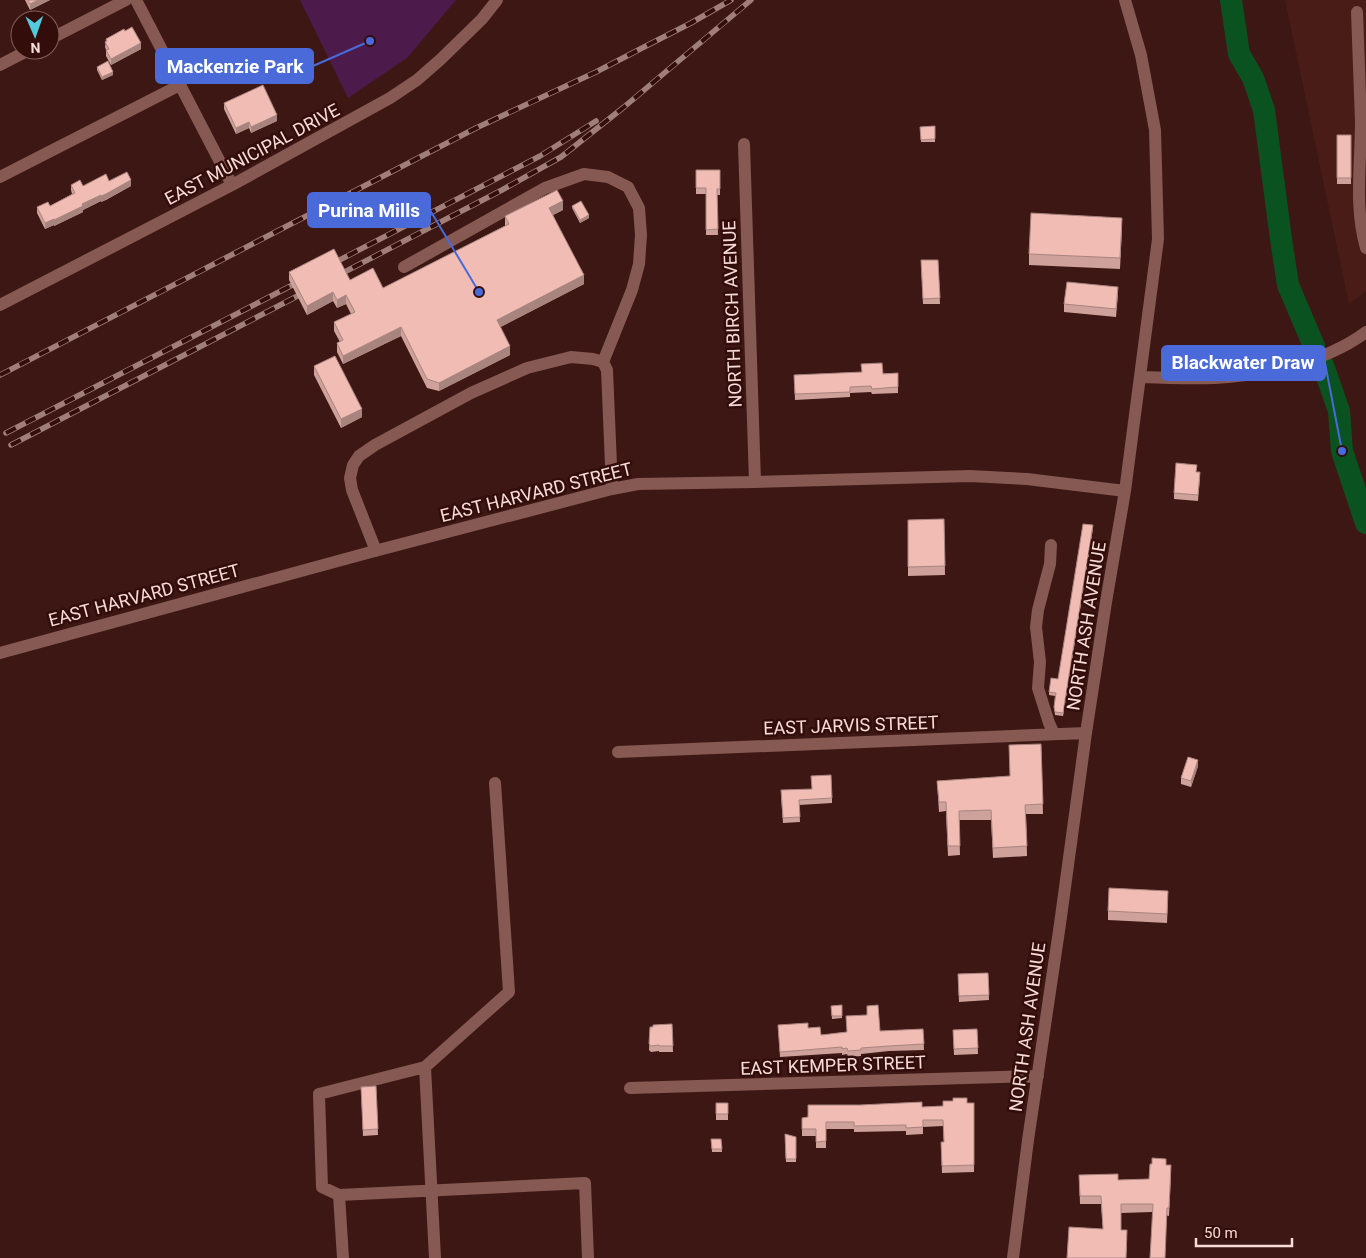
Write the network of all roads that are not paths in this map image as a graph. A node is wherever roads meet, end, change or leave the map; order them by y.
1 (126, 0) edge
2 (136, 0) edge
3 (497, 0) edge
4 (1125, 0) edge
5 (1357, 12) dead end
6 (60, 34) edge
7 (1362, 61) edge
8 (180, 85) junction
9 (1363, 88) edge
10 (1363, 123) edge
11 (744, 144) dead end
12 (0, 178) edge
13 (232, 185) junction
14 (1366, 248) edge
15 (404, 267) dead end
16 (0, 305) edge
17 (1366, 332) edge
18 (603, 362) junction
19 (1141, 377) junction
20 (755, 482) junction
21 (612, 489) junction
22 (1125, 491) junction
23 (1051, 546) dead end
24 (376, 550) junction
25 (0, 653) edge
26 (1086, 733) junction
27 (1054, 734) junction
28 (618, 752) dead end
29 (495, 783) dead end
30 (425, 1067) junction
31 (1038, 1076) junction
32 (630, 1088) dead end
33 (432, 1191) junction
34 (339, 1195) junction
35 (343, 1258) edge
36 (436, 1258) edge
37 (588, 1258) edge
38 (1013, 1258) edge

1 - 6 street
2 - 8 street
3 - 13 street, EAST MUNICIPAL DRIVE
4 - 19 street, NORTH ASH AVENUE
5 - 7 street
7 - 9 street
8 - 12 street
8 - 13 street
9 - 10 street
10 - 14 street
11 - 20 street, NORTH BIRCH AVENUE
13 - 16 street, EAST MUNICIPAL DRIVE
15 - 18 street
17 - 19 street
18 - 21 street
18 - 24 street
19 - 22 street, NORTH ASH AVENUE
20 - 21 street, EAST HARVARD STREET
20 - 22 street, EAST HARVARD STREET
21 - 24 street, EAST HARVARD STREET
22 - 26 street, NORTH ASH AVENUE
23 - 27 street
24 - 25 street, EAST HARVARD STREET
26 - 27 street, EAST JARVIS STREET
26 - 31 street, NORTH ASH AVENUE
27 - 28 street, EAST JARVIS STREET
29 - 30 street
30 - 33 street
30 - 34 street
31 - 32 street, EAST KEMPER STREET
31 - 38 street, NORTH ASH AVENUE
33 - 34 street
33 - 36 street
33 - 37 street
34 - 35 street

